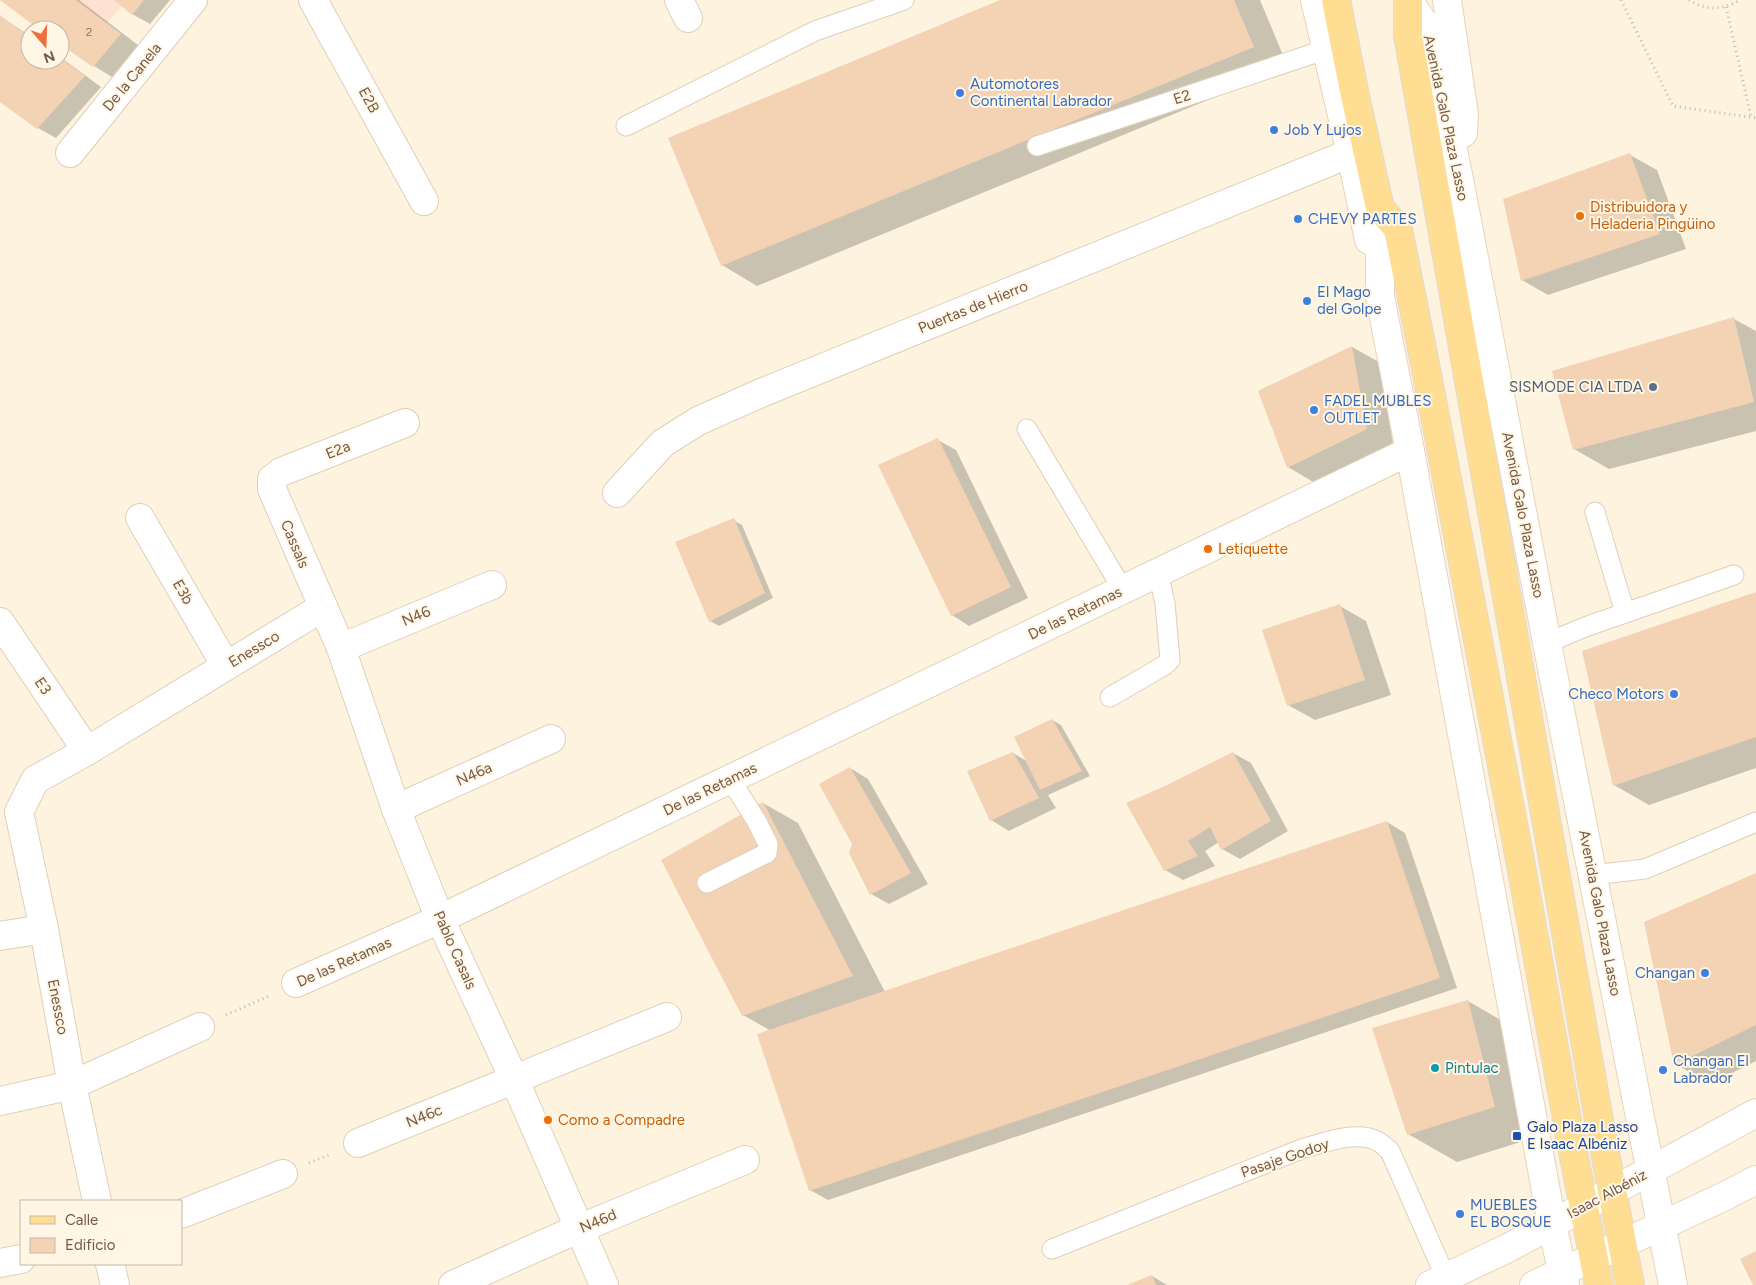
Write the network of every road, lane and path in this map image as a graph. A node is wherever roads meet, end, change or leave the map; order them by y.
1 (193, 0) edge
2 (313, 0) edge
3 (904, 0) edge
4 (1315, 0) edge
5 (1336, 0) edge
6 (1408, 0) edge
7 (1447, 0) edge
8 (1621, 0) edge
9 (1689, 0) edge
10 (1740, 0) edge
11 (1726, 7) junction
12 (1327, 49) junction
13 (1751, 117) junction
14 (1756, 118) edge
15 (626, 126) dead end
16 (1037, 146) dead end
17 (70, 153) dead end
18 (1351, 153) junction
19 (1460, 184) junction
20 (424, 201) dead end
21 (1380, 208) junction
22 (1380, 297) junction
23 (405, 423) dead end
24 (1027, 429) dead end
25 (1410, 451) junction
26 (272, 479) joint
27 (617, 493) dead end
28 (1595, 512) dead end
29 (140, 518) dead end
30 (1158, 573) junction
31 (1734, 575) dead end
32 (492, 585) dead end
33 (1123, 590) junction
34 (323, 607) junction
35 (1625, 613) junction
36 (0, 622) edge
37 (1547, 642) junction
38 (340, 648) junction
39 (226, 666) junction
40 (1110, 697) dead end
41 (551, 739) dead end
42 (87, 751) junction
43 (730, 779) junction
44 (396, 809) junction
45 (9, 815) edge
46 (1756, 822) edge
47 (1592, 875) junction
48 (707, 883) dead end
49 (440, 919) junction
50 (44, 929) junction
51 (0, 936) edge
52 (296, 983) joint
53 (667, 1017) dead end
54 (200, 1026) joint
55 (514, 1079) junction
56 (72, 1085) junction
57 (0, 1101) edge
58 (1756, 1113) edge
59 (358, 1142) joint
60 (745, 1160) dead end
61 (1651, 1171) junction
62 (283, 1174) joint
63 (1756, 1180) edge
64 (1612, 1192) junction
65 (97, 1200) edge
66 (1584, 1207) junction
67 (182, 1214) edge
68 (1552, 1224) junction
69 (1662, 1226) junction
70 (580, 1229) junction
71 (1622, 1244) junction
72 (1052, 1249) dead end
73 (1594, 1258) junction
74 (20, 1259) edge
75 (0, 1263) edge
76 (110, 1265) edge
77 (1564, 1278) edge
78 (1438, 1281) edge
79 (115, 1285) edge
80 (453, 1285) edge
81 (604, 1285) edge
82 (1534, 1285) edge
83 (1600, 1285) edge
84 (1630, 1285) edge
85 (1673, 1285) edge

1 - 17 street, De la Canela
2 - 20 street, E2B
3 - 15 lane
4 - 12 street
5 - 21 main road
6 - 19 street, Avenida Galo Plaza Lasso
6 - 64 main road, Avenida Galo Plaza Lasso
7 - 19 street
8 - 13 path
9 - 11 path
10 - 11 path
11 - 13 path
12 - 16 lane, E2
12 - 18 street
13 - 14 path
18 - 22 street
18 - 27 street, Puertas de Hierro
19 - 37 street, Avenida Galo Plaza Lasso
21 - 22 street
21 - 66 main road
22 - 25 street
23 - 26 street, E2a
24 - 33 lane
25 - 30 street, De las Retamas
25 - 68 street
26 - 34 street, Cassals
28 - 35 lane
29 - 39 street, E3b
30 - 33 street, De las Retamas
30 - 40 lane
31 - 35 lane
32 - 38 street, N46
33 - 43 street, De las Retamas
34 - 38 street, Pablo Casals
34 - 39 street, Enessco
35 - 37 lane
36 - 42 street, E3
37 - 47 street, Avenida Galo Plaza Lasso
38 - 44 street, Pablo Casals
39 - 42 street, Enessco
41 - 44 street, N46a
42 - 45 street, Enessco
43 - 48 lane
43 - 49 street, De las Retamas
44 - 49 street, Pablo Casals
45 - 50 street, Enessco
46 - 47 lane
47 - 61 street, Avenida Galo Plaza Lasso
49 - 52 street, De las Retamas
49 - 55 street, Pablo Casals
50 - 51 street
50 - 56 street, Enessco
52 - 54 path, De las Retamas
53 - 55 street, N46c
54 - 56 street
55 - 59 street, N46c
55 - 70 street, Pablo Casals
56 - 57 street
56 - 65 street, Enessco
58 - 61 street, Isaac Albéniz
59 - 62 path
60 - 70 street, N46d
61 - 64 street, Isaac Albéniz
61 - 69 street, Avenida Galo Plaza Lasso
62 - 67 street
63 - 69 street
64 - 66 street, Isaac Albéniz
64 - 71 main road, Avenida Galo Plaza Lasso
66 - 68 street, Isaac Albéniz
66 - 73 main road
68 - 77 street
68 - 78 street, Isaac Albéniz
69 - 71 street
69 - 85 street, Avenida Galo Plaza Lasso
70 - 80 street, N46d
70 - 81 street, Pablo Casals
71 - 73 street
71 - 84 main road, Avenida Galo Plaza Lasso
72 - 78 lane, Pasaje Godoy
73 - 77 street
73 - 83 main road
74 - 75 street
76 - 79 street
77 - 82 street

